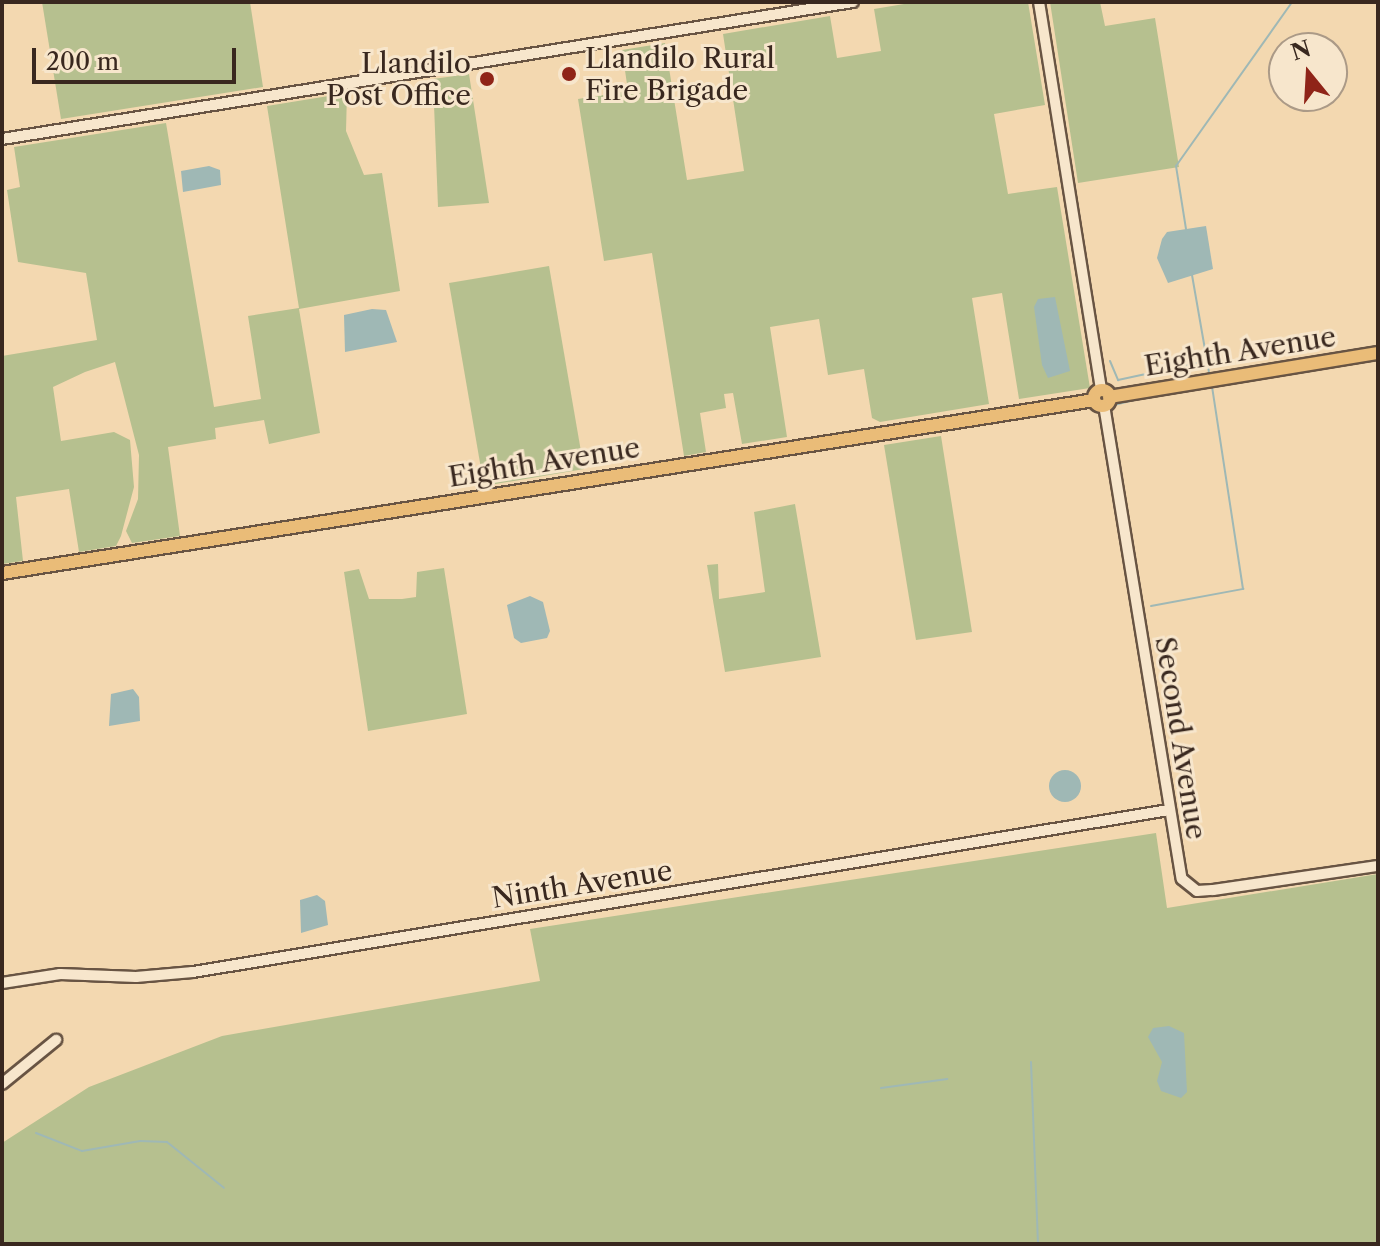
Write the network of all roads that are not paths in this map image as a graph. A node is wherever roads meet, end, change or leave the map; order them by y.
1 (853, 2) edge
2 (1039, 2) edge
3 (2, 139) edge
4 (1378, 353) edge
5 (1102, 398) junction
6 (2, 573) edge
7 (1168, 810) junction
8 (1378, 866) edge
9 (2, 983) edge
10 (56, 1040) dead end
11 (2, 1084) edge

1 - 3 street
2 - 5 street, Second Avenue
4 - 5 main road, Eighth Avenue
5 - 6 main road, Eighth Avenue
5 - 7 street, Second Avenue
7 - 8 street, Second Avenue
7 - 9 street, Ninth Avenue
10 - 11 street

